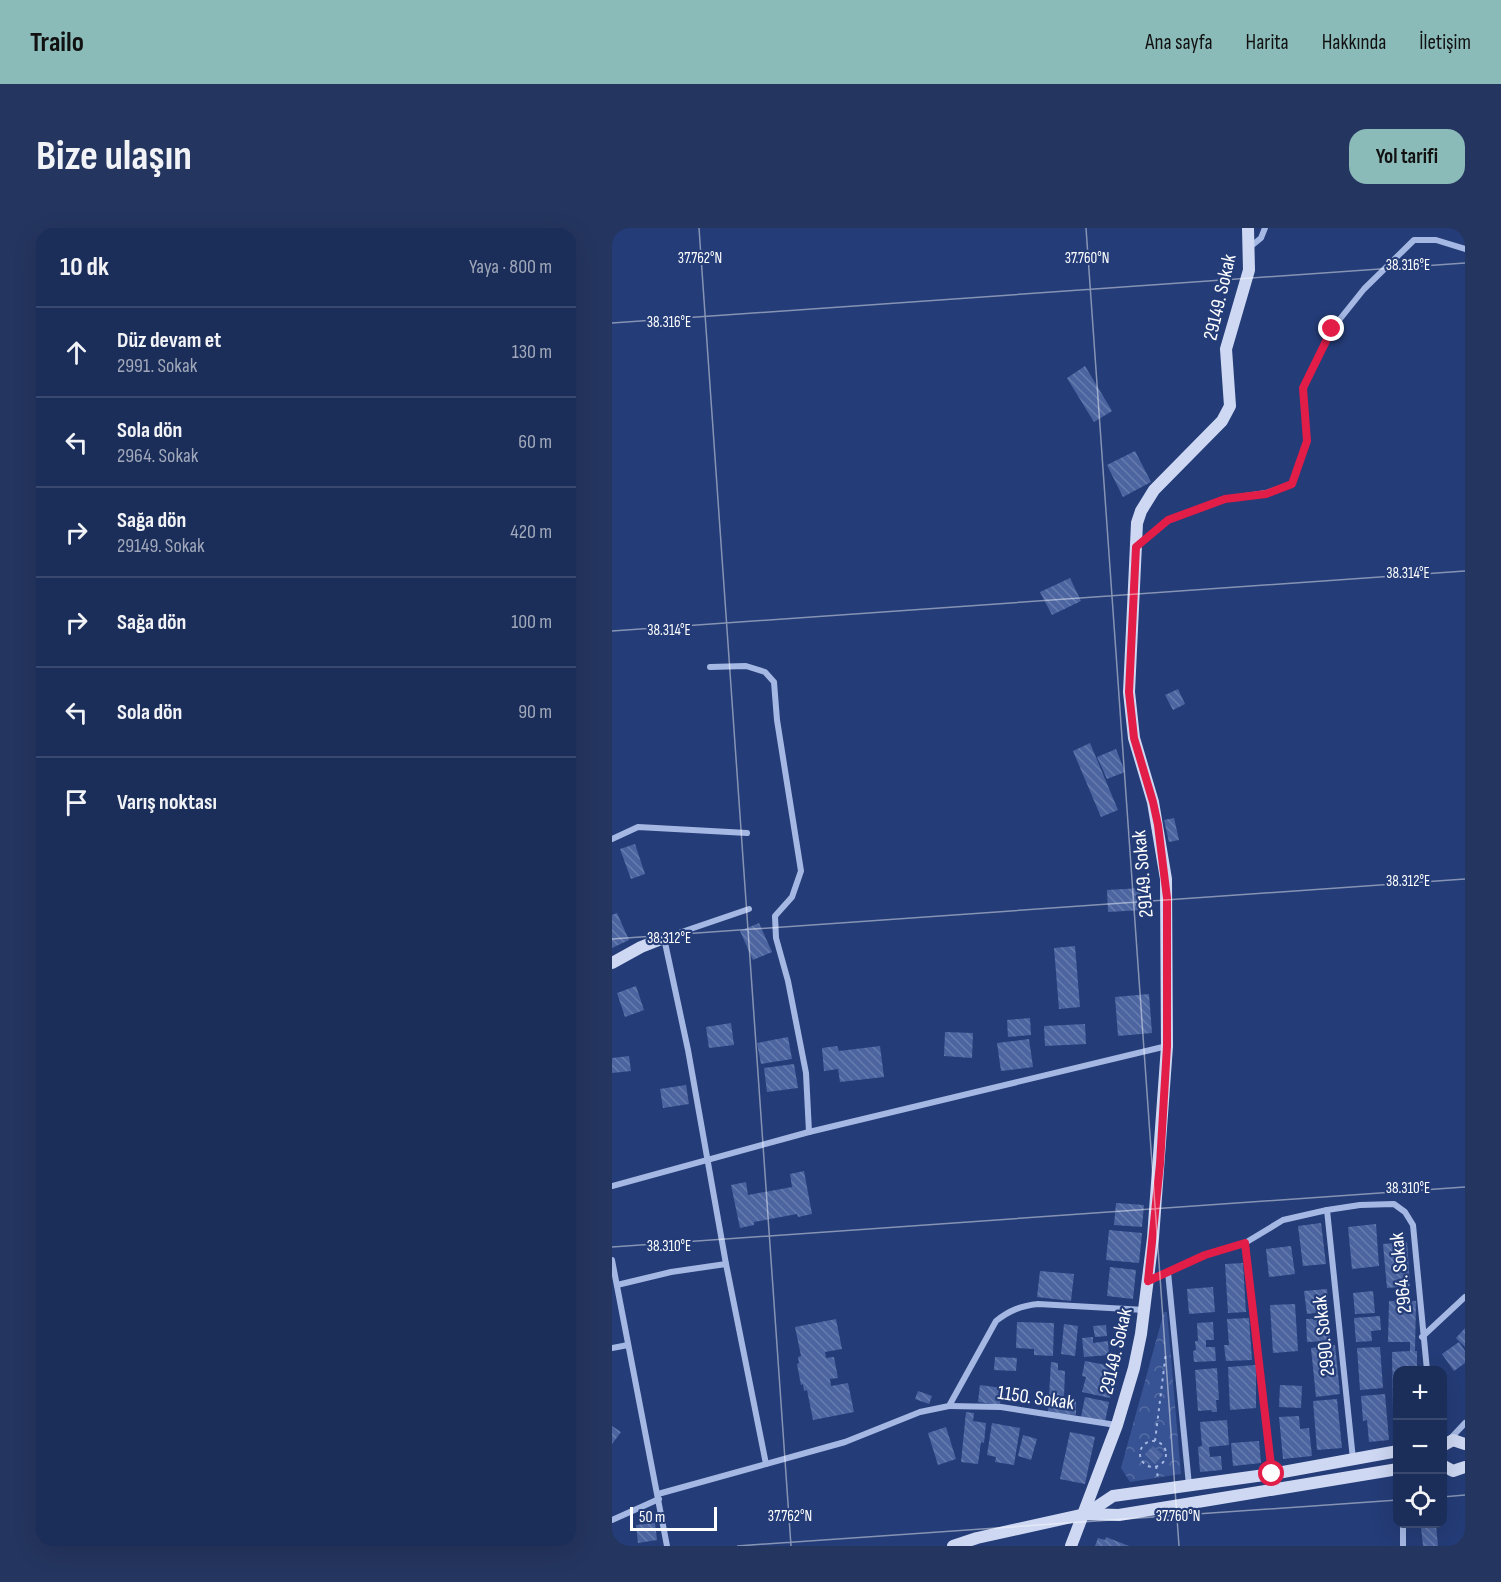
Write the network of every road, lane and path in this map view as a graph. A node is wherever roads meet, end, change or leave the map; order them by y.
1 (1248, 228) edge
2 (1265, 228) edge
3 (1250, 248) junction
4 (1465, 249) edge
5 (1136, 547) junction
6 (710, 667) dead end
7 (747, 833) dead end
8 (612, 839) edge
9 (749, 909) dead end
10 (664, 938) junction
11 (612, 963) edge
12 (1167, 1046) junction
13 (809, 1132) junction
14 (709, 1161) junction
15 (612, 1186) edge
16 (1327, 1210) junction
17 (1245, 1243) junction
18 (612, 1260) edge
19 (726, 1264) junction
20 (1168, 1272) junction
21 (1148, 1281) junction
22 (617, 1285) junction
23 (1465, 1297) edge
24 (1145, 1310) junction
25 (1174, 1331) junction
26 (1422, 1336) junction
27 (628, 1346) junction
28 (612, 1348) edge
29 (1426, 1366) edge
30 (950, 1406) junction
31 (1465, 1423) edge
32 (1117, 1425) junction
33 (1155, 1441) junction
34 (1447, 1441) edge
35 (1447, 1442) edge
36 (1465, 1444) edge
37 (1393, 1452) edge
38 (1353, 1459) junction
39 (766, 1464) junction
40 (1465, 1467) edge
41 (1447, 1469) edge
42 (1447, 1469) edge
43 (1393, 1470) edge
44 (1272, 1474) junction
45 (1465, 1478) edge
46 (1189, 1486) junction
47 (658, 1496) junction
48 (1085, 1514) junction
49 (612, 1520) edge
50 (1403, 1528) edge
51 (667, 1546) edge
52 (953, 1546) edge
53 (1071, 1546) edge
54 (1403, 1546) edge

1 - 3 street, 29149. Sokak
2 - 3 street
3 - 5 street, 29149. Sokak
4 - 5 street
5 - 12 street, 29149. Sokak
6 - 13 street
7 - 8 street
9 - 10 street
10 - 11 street
10 - 14 street
12 - 13 street
12 - 21 street, 29149. Sokak
13 - 14 street
14 - 15 street
14 - 19 street
16 - 17 street, 2964. Sokak
16 - 26 street, 2964. Sokak
16 - 38 street, 2990. Sokak
17 - 20 street, 2964. Sokak
17 - 44 street
18 - 22 street
19 - 22 street
19 - 39 street
20 - 21 street, 2964. Sokak
20 - 25 street
21 - 24 street, 29149. Sokak
22 - 27 street
23 - 26 street
24 - 30 street
24 - 32 street, 29149. Sokak
25 - 33 path
25 - 46 street
26 - 29 street, 2964. Sokak
27 - 28 street
27 - 47 street
30 - 32 street, 1150. Sokak
30 - 39 street, 1150. Sokak
31 - 34 street
32 - 48 street, 29149. Sokak
33 - 33 path
35 - 36 street
37 - 38 street
38 - 44 street
39 - 47 street, 1150. Sokak
40 - 41 street
42 - 45 street
43 - 48 street
44 - 46 street
46 - 48 street
47 - 49 street, 1150. Sokak
47 - 51 street
48 - 52 street
48 - 53 street, 29149. Sokak
50 - 54 street

